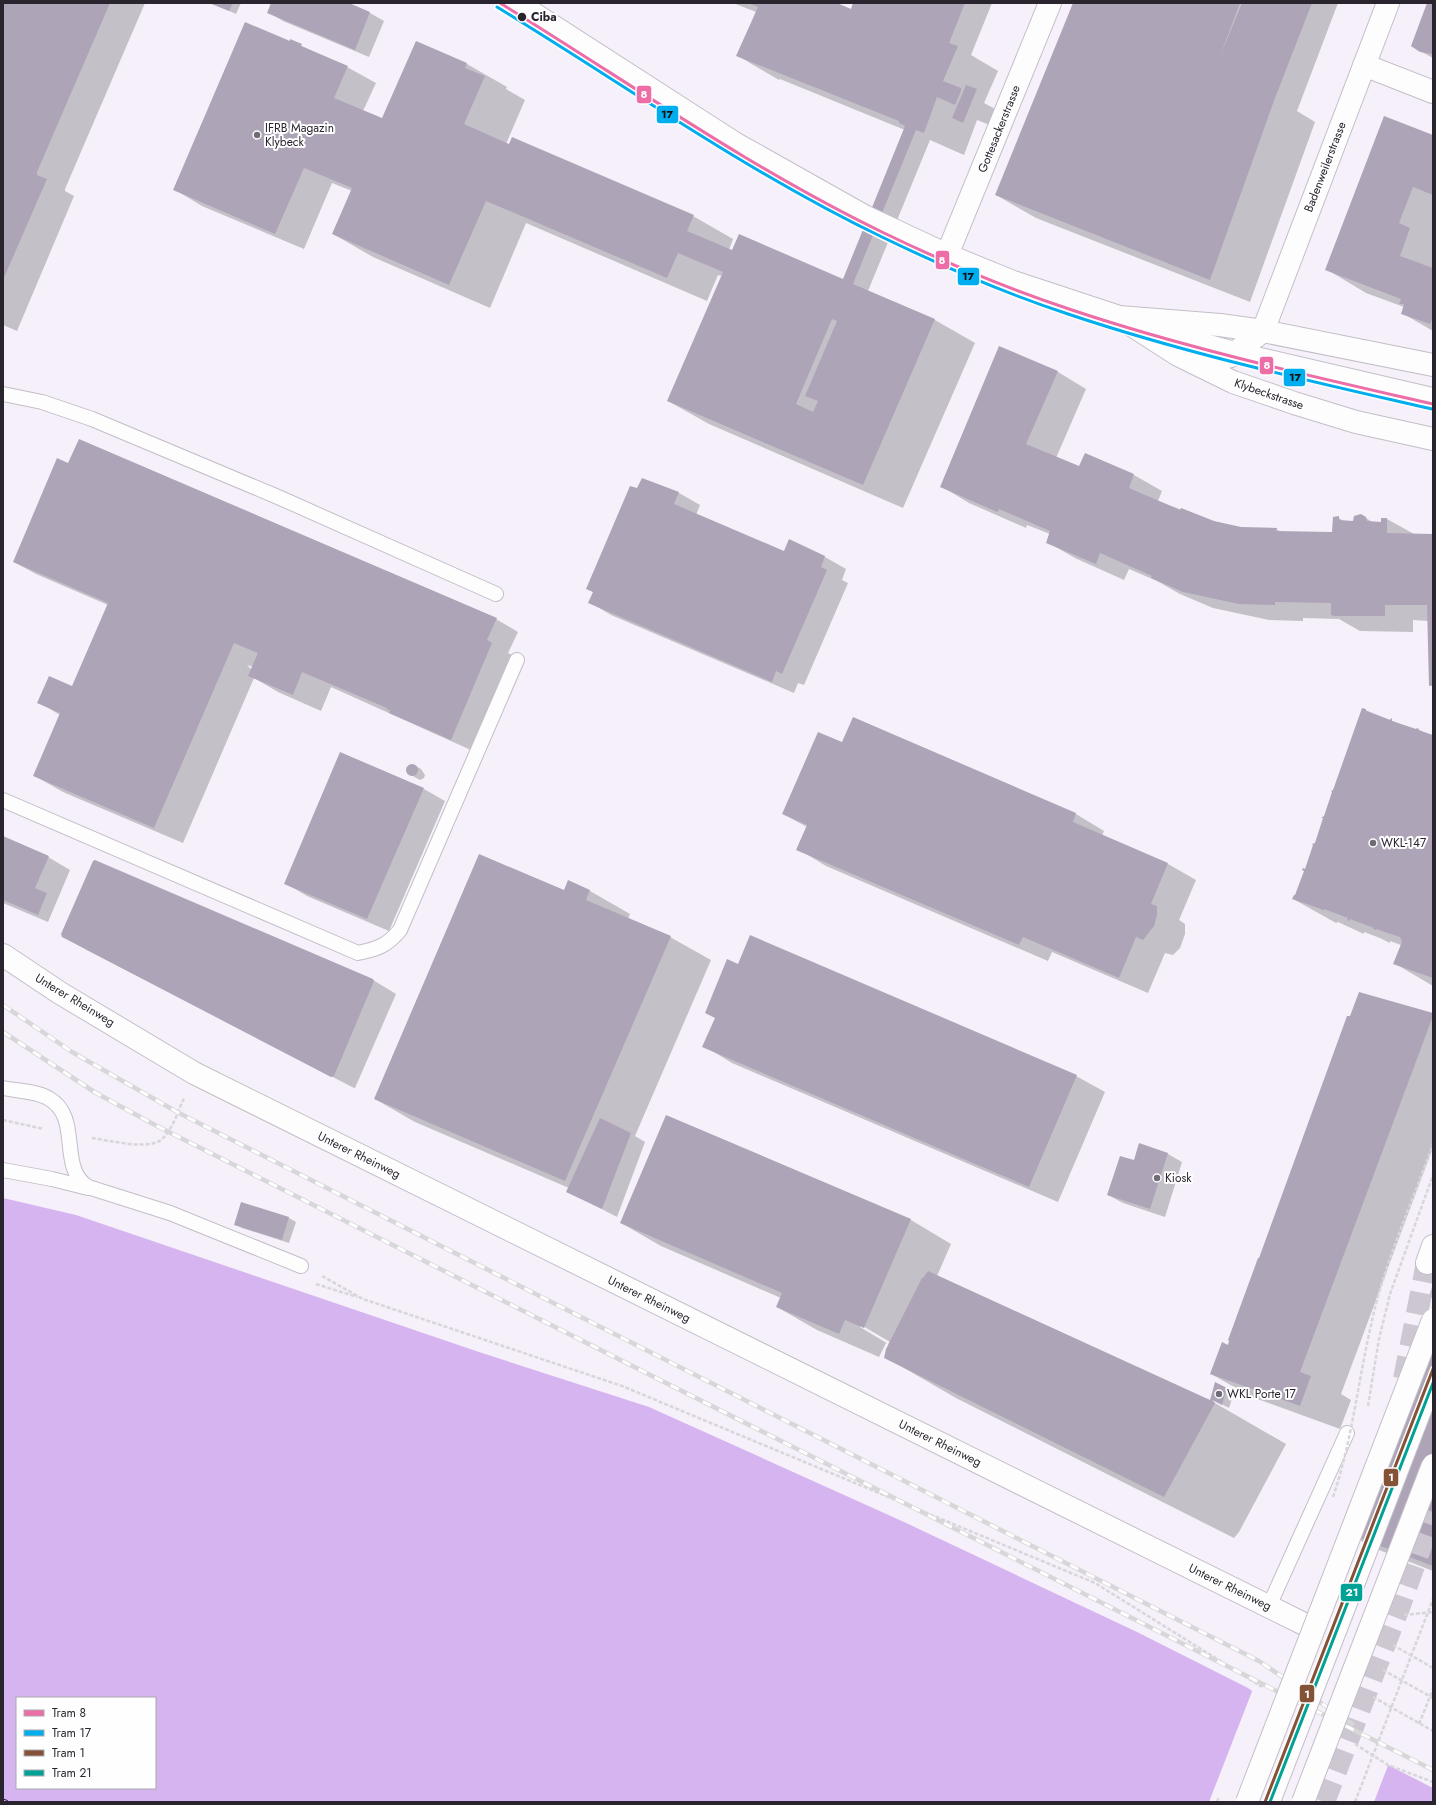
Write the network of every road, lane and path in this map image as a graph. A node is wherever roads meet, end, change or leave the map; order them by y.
1 (517, 3) edge
2 (1050, 3) edge
3 (1388, 3) edge
4 (1364, 65) junction
5 (1433, 92) edge
6 (947, 255) junction
7 (1119, 317) junction
8 (1263, 331) junction
9 (1239, 350) junction
10 (1199, 365) junction
11 (1433, 365) edge
12 (3, 394) edge
13 (1433, 395) edge
14 (1433, 439) edge
15 (496, 594) dead end
16 (517, 660) dead end
17 (3, 800) edge
18 (3, 955) edge
19 (194, 1073) junction
20 (3, 1088) edge
21 (3, 1120) edge
22 (69, 1134) junction
23 (1433, 1144) edge
24 (3, 1170) edge
25 (92, 1189) junction
26 (301, 1266) joint
27 (1433, 1320) edge
28 (1433, 1388) edge
29 (1347, 1433) dead end
30 (1390, 1453) dead end
31 (1433, 1465) edge
32 (1331, 1504) dead end
33 (1433, 1599) edge
34 (1269, 1606) junction
35 (1306, 1626) joint
36 (1263, 1683) dead end
37 (1433, 1689) edge
38 (1268, 1690) dead end
39 (1260, 1691) dead end
40 (1419, 1724) dead end
41 (1348, 1740) dead end
42 (1433, 1782) edge
43 (1220, 1795) dead end
44 (1217, 1802) edge
45 (1247, 1802) edge
46 (1273, 1802) edge
47 (1302, 1802) edge
48 (1355, 1802) edge

1 - 6 street, Klybeckstrasse
2 - 6 street, Gottesackerstrasse
3 - 4 street, Badenweilerstrasse
4 - 5 street
4 - 8 street, Badenweilerstrasse
6 - 7 street, Klybeckstrasse
7 - 8 street, Klybeckstrasse
7 - 9 lane
7 - 10 street, Klybeckstrasse
8 - 9 street
8 - 11 street, Klybeckstrasse
9 - 10 street
9 - 13 lane
10 - 14 street, Klybeckstrasse
12 - 15 lane
16 - 17 lane
18 - 19 street, Unterer Rheinweg
19 - 22 path
19 - 34 street, Unterer Rheinweg
20 - 22 lane
21 - 22 path
22 - 25 lane
23 - 32 path, bridge
24 - 25 lane
25 - 26 lane
26 - 38 path
27 - 45 street, bridge
28 - 46 lane, bridge
29 - 34 lane
30 - 35 lane
31 - 47 street, bridge
33 - 48 path, bridge
34 - 35 street, Unterer Rheinweg
36 - 39 path
37 - 40 path
41 - 42 path
43 - 44 path, bridge

